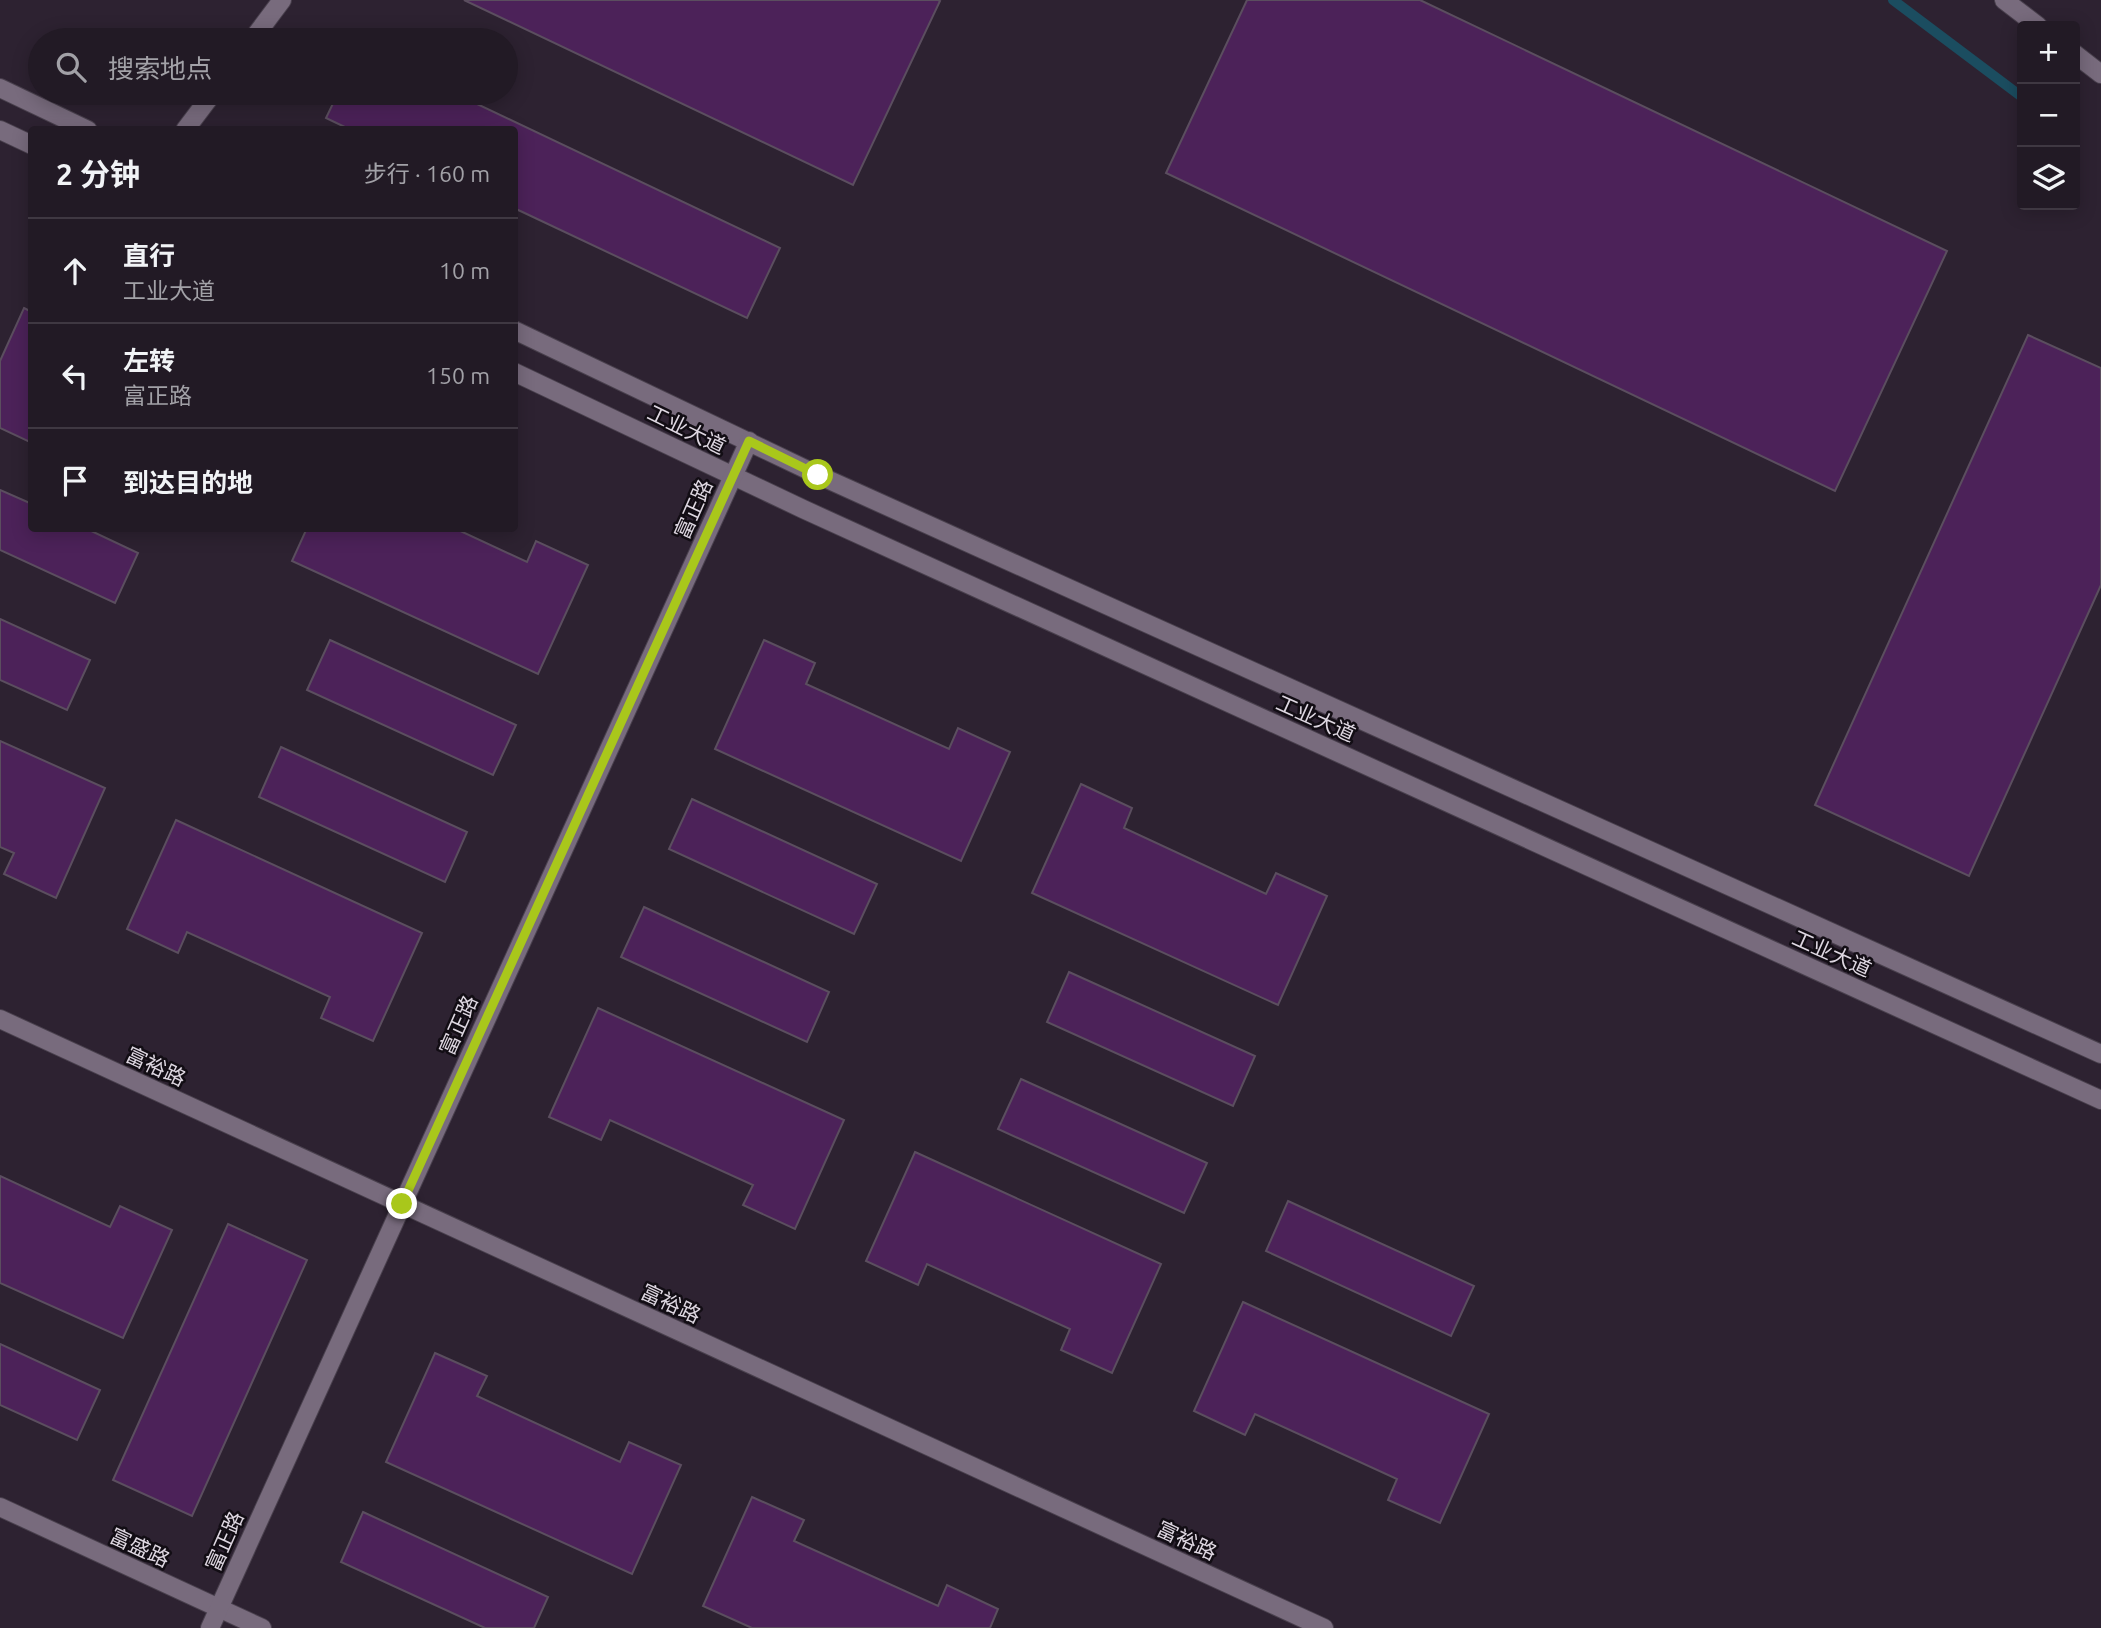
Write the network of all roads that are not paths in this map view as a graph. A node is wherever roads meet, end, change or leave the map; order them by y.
1 (282, 0) edge
2 (2004, 0) edge
3 (2031, 21) edge
4 (261, 28) edge
5 (2080, 58) edge
6 (2101, 74) edge
7 (0, 88) edge
8 (28, 101) edge
9 (36, 105) edge
10 (203, 105) edge
11 (80, 126) edge
12 (188, 126) edge
13 (0, 130) edge
14 (28, 143) edge
15 (518, 332) edge
16 (518, 374) edge
17 (749, 441) junction
18 (733, 476) junction
19 (0, 1019) edge
20 (2101, 1054) edge
21 (2101, 1100) edge
22 (402, 1204) junction
23 (0, 1507) edge
24 (219, 1608) junction
25 (209, 1628) edge
26 (262, 1628) edge
27 (1324, 1628) edge

1 - 4 street
2 - 3 street
5 - 6 street
7 - 8 street
9 - 11 street
10 - 12 street
13 - 14 street
15 - 17 street, 工业大道
16 - 18 street, 工业大道
17 - 18 street, 富正路
17 - 20 street, 工业大道
18 - 21 street, 工业大道
18 - 22 street, 富正路
19 - 22 street, 富裕路
22 - 24 street, 富正路
22 - 27 street, 富裕路
23 - 24 street, 富盛路
24 - 25 street, 富正路
24 - 26 street, 富盛路

